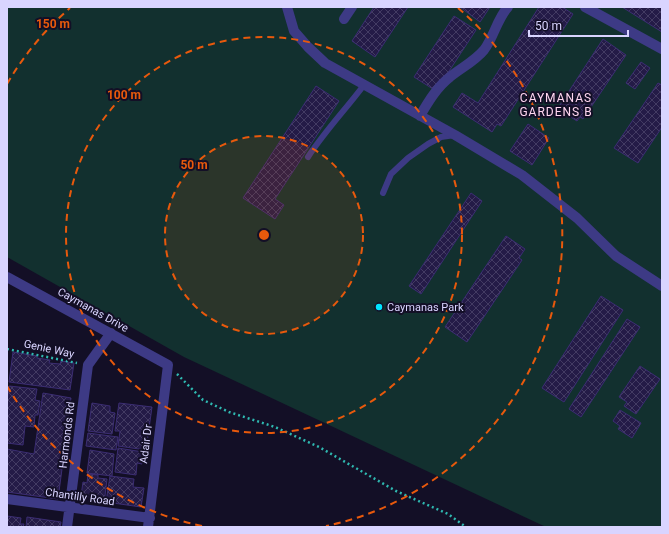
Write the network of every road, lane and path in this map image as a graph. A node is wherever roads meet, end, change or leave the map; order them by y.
1 (287, 7) edge
2 (352, 7) edge
3 (508, 7) edge
4 (585, 7) edge
5 (344, 19) dead end
6 (662, 49) edge
7 (364, 85) junction
8 (420, 116) junction
9 (455, 135) junction
10 (308, 157) dead end
11 (383, 192) dead end
12 (7, 277) edge
13 (662, 286) edge
14 (110, 333) junction
15 (7, 349) edge
16 (88, 365) junction
17 (168, 365) junction
18 (7, 499) edge
19 (70, 508) junction
20 (149, 522) edge
21 (67, 527) edge
22 (466, 527) edge

1 - 7 street
2 - 5 street
3 - 8 street
4 - 6 street
7 - 8 street
7 - 10 lane
8 - 9 street
9 - 11 lane
9 - 13 street
12 - 14 street, Caymanas Drive
14 - 16 street
14 - 17 street, Caymanas Drive
15 - 16 path, Genie Way
16 - 19 street, Harmonds Rd
17 - 20 street, Adair Dr
17 - 22 path
18 - 19 street, Chantilly Road
19 - 20 street, Chantilly Road
19 - 21 street, Harmonds Rd

